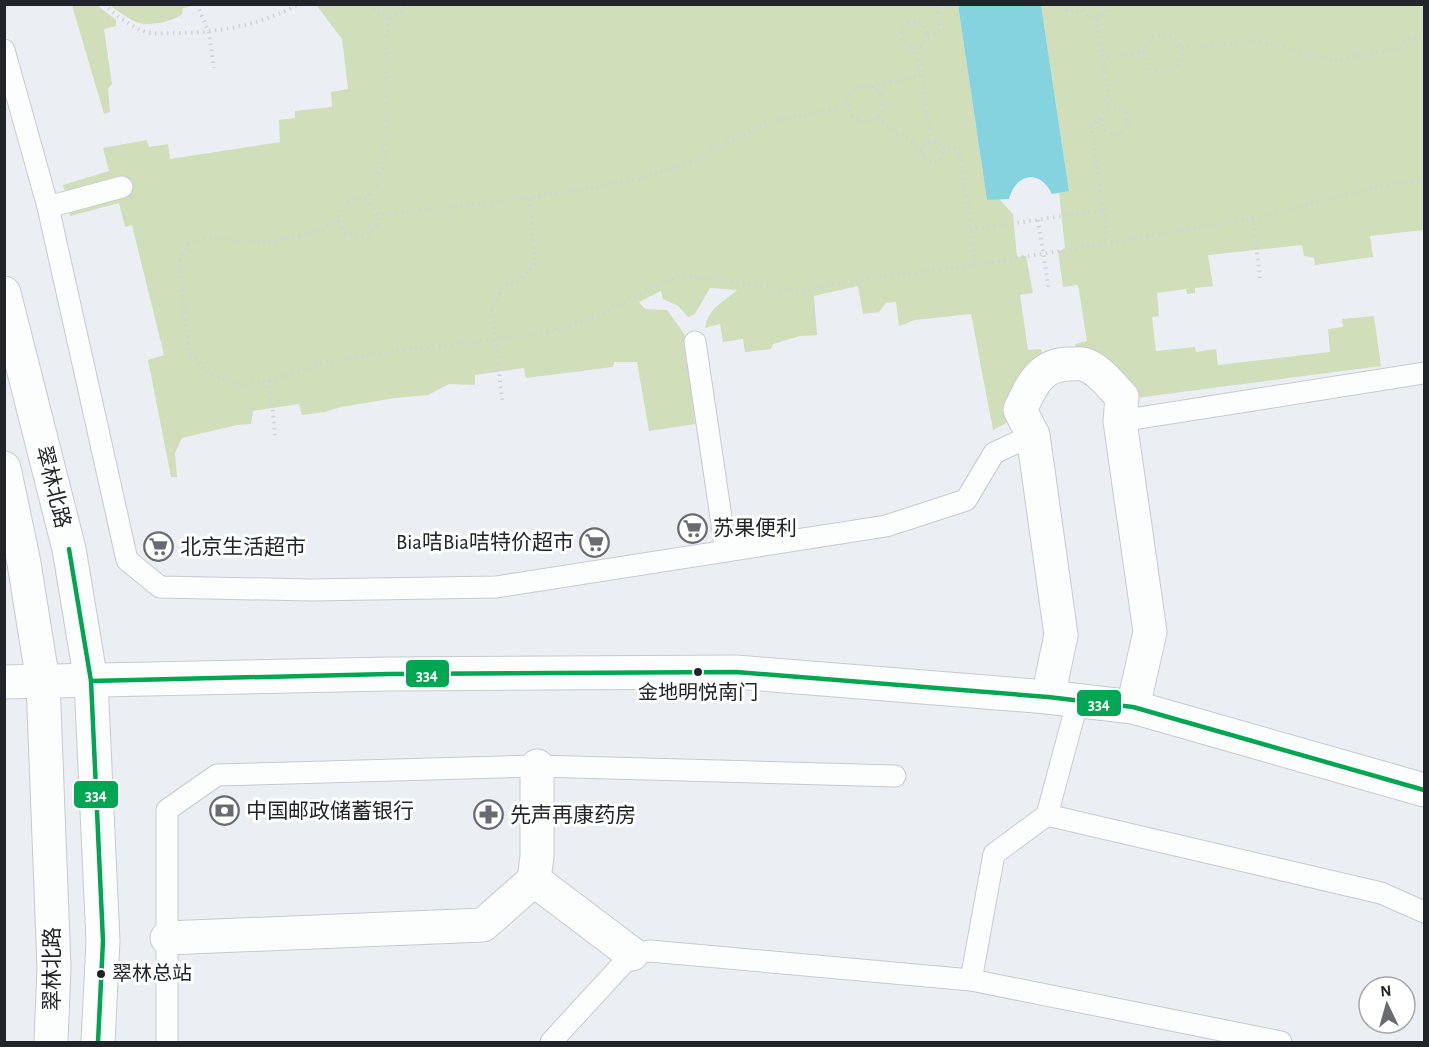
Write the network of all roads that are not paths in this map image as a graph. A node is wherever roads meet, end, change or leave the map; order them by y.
1 (4, 50) edge
2 (122, 187) dead end
3 (48, 207) junction
4 (4, 293) edge
5 (694, 342) dead end
6 (1425, 372) edge
7 (1120, 421) junction
8 (1033, 435) junction
9 (4, 468) edge
10 (726, 551) junction
11 (91, 681) junction
12 (4, 682) edge
13 (44, 682) junction
14 (1063, 698) junction
15 (1133, 707) junction
16 (537, 766) junction
17 (895, 776) dead end
18 (1425, 790) edge
19 (1047, 815) junction
20 (534, 880) junction
21 (1425, 912) edge
22 (167, 938) junction
23 (632, 954) junction
24 (971, 980) junction
25 (51, 1042) edge
26 (98, 1042) edge
27 (167, 1042) edge
28 (551, 1042) edge
29 (1281, 1042) edge

1 - 3 lane
2 - 3 lane
3 - 10 lane
4 - 11 street, 翠林北路
5 - 10 lane
6 - 7 lane
7 - 8 street
7 - 15 street
8 - 10 lane
8 - 14 street
9 - 13 street, 翠林北路
11 - 13 street
11 - 14 street
11 - 26 street, 翠林北路
12 - 13 street
13 - 25 street, 翠林北路
14 - 15 street
14 - 19 lane
15 - 18 street
16 - 17 lane
16 - 20 street
16 - 22 lane
19 - 21 lane
19 - 24 lane
20 - 22 street
20 - 23 street
22 - 27 lane
23 - 24 lane
23 - 28 lane
24 - 29 lane

